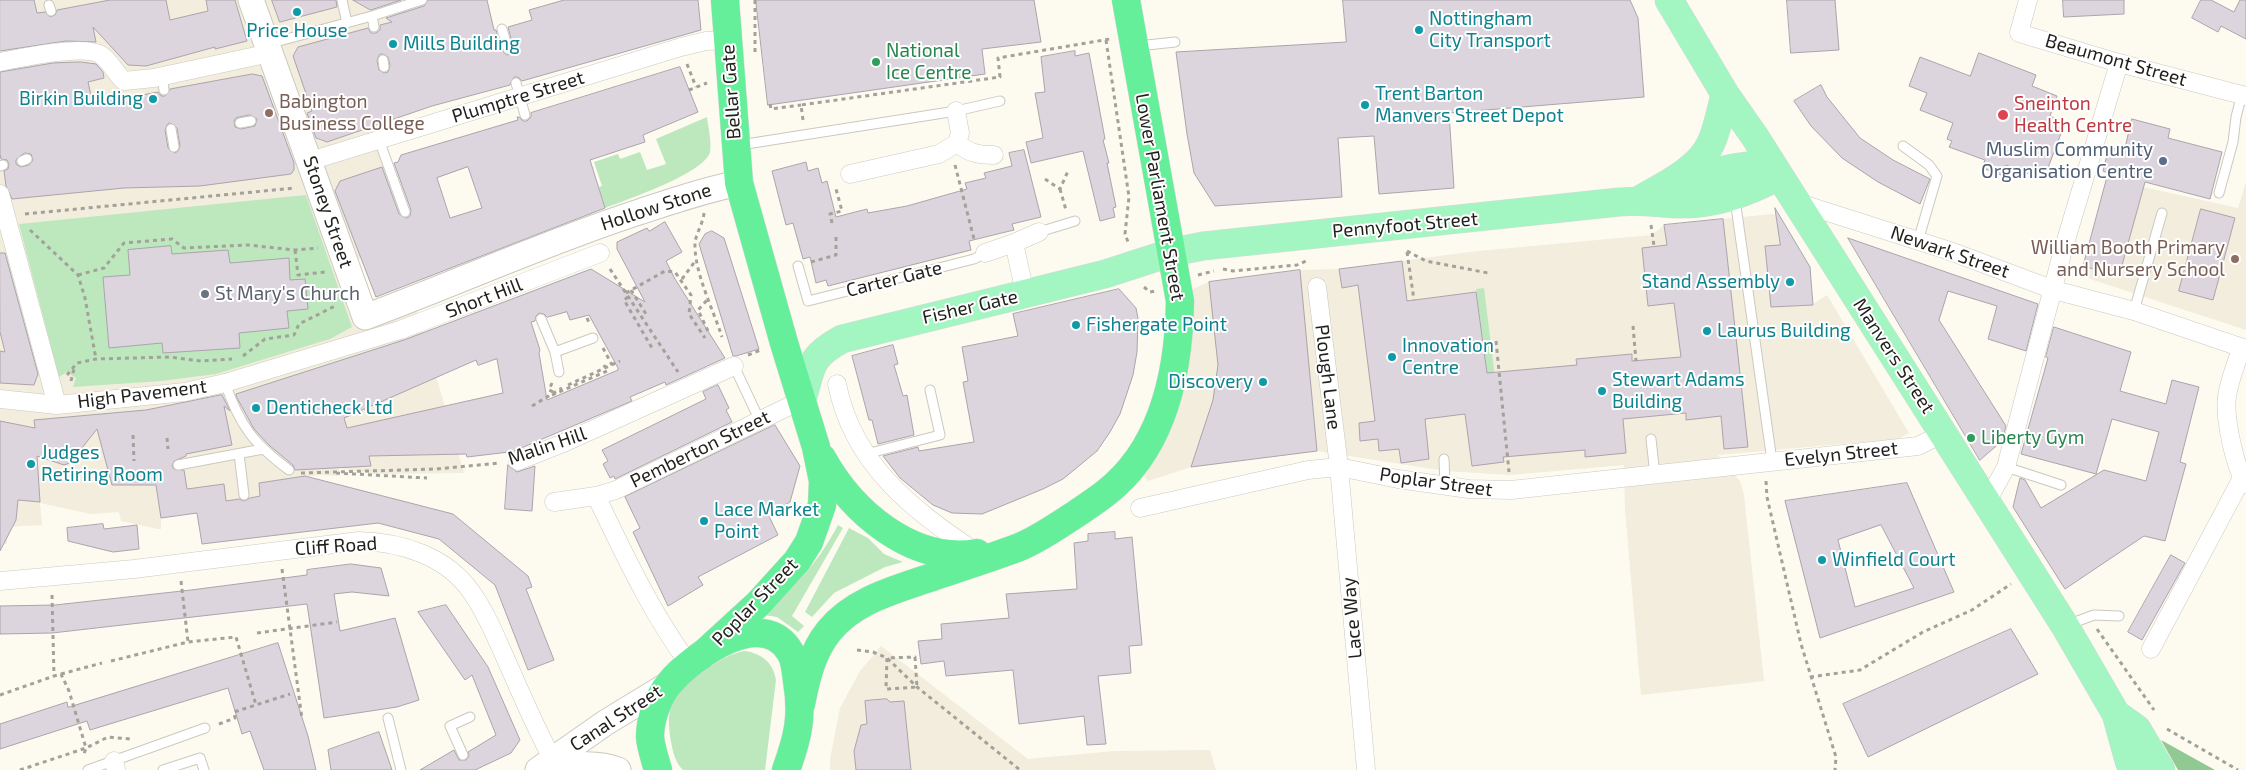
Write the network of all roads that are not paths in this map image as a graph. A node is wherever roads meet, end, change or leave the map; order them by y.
1 (251, 0) edge
2 (342, 0) edge
3 (420, 0) edge
4 (725, 0) edge
5 (1126, 0) edge
6 (1669, 0) edge
7 (2028, 0) edge
8 (372, 16) junction
9 (347, 23) junction
10 (374, 27) dead end
11 (502, 29) dead end
12 (716, 41) junction
13 (1175, 42) dead end
14 (1133, 47) junction
15 (269, 49) junction
16 (508, 50) dead end
17 (0, 62) edge
18 (2119, 63) junction
19 (518, 89) junction
20 (1726, 94) junction
21 (2244, 95) edge
22 (1000, 101) dead end
23 (956, 111) junction
24 (525, 115) dead end
25 (251, 121) dead end
26 (240, 123) dead end
27 (171, 128) dead end
28 (379, 140) junction
29 (954, 145) junction
30 (735, 146) junction
31 (1903, 146) dead end
32 (174, 147) dead end
33 (994, 156) dead end
34 (310, 161) junction
35 (1776, 171) junction
36 (850, 174) road end
37 (739, 183) junction
38 (1666, 184) junction
39 (2219, 192) dead end
40 (0, 194) edge
41 (1638, 200) junction
42 (1796, 202) junction
43 (1737, 209) junction
44 (404, 212) dead end
45 (2162, 213) dead end
46 (1072, 222) road end
47 (1039, 232) joint
48 (1918, 241) junction
49 (1014, 243) junction
50 (985, 252) joint
51 (1172, 252) junction
52 (600, 253) road end
53 (798, 266) dead end
54 (1317, 287) dead end
55 (2054, 290) junction
56 (1026, 294) junction
57 (2134, 311) junction
58 (541, 319) dead end
59 (366, 329) junction
60 (593, 338) dead end
61 (2244, 348) edge
62 (555, 352) junction
63 (734, 366) joint
64 (559, 372) dead end
65 (226, 383) junction
66 (838, 384) dead end
67 (930, 390) dead end
68 (0, 399) edge
69 (802, 400) junction
70 (57, 405) junction
71 (760, 419) junction
72 (1944, 433) junction
73 (1650, 439) dead end
74 (816, 447) junction
75 (263, 449) junction
76 (239, 454) junction
77 (866, 454) junction
78 (1444, 459) dead end
79 (518, 461) road end
80 (1768, 462) junction
81 (178, 465) dead end
82 (1735, 465) joint
83 (1339, 467) junction
84 (2006, 467) junction
85 (289, 470) dead end
86 (1655, 475) junction
87 (2244, 481) edge
88 (1445, 485) junction
89 (2061, 485) dead end
90 (244, 495) dead end
91 (596, 496) junction
92 (1984, 500) junction
93 (554, 502) dead end
94 (1140, 508) dead end
95 (1018, 547) junction
96 (977, 553) junction
97 (0, 581) edge
98 (2119, 616) dead end
99 (2076, 621) junction
100 (2151, 649) dead end
101 (694, 661) junction
102 (669, 684) junction
103 (801, 704) junction
104 (2116, 714) junction
105 (470, 717) dead end
106 (388, 718) dead end
107 (205, 728) road end
108 (797, 742) junction
109 (464, 755) dead end
110 (115, 765) edge
111 (546, 767) edge
112 (88, 770) edge
113 (163, 770) edge
114 (204, 770) edge
115 (401, 770) edge
116 (618, 770) edge
117 (658, 770) edge
118 (786, 770) edge
119 (799, 770) edge
120 (1366, 770) edge
121 (2133, 770) edge
122 (2161, 770) edge

1 - 15 street, Stoney Street
2 - 9 lane
3 - 8 lane
4 - 12 highway, Bellar Gate
5 - 14 highway, Lower Parliament Street
6 - 20 main road, Manvers Street
7 - 18 street, Beaumont Street
8 - 9 lane
8 - 10 lane
9 - 15 lane
11 - 16 lane
12 - 19 street, Plumptre Street
12 - 30 highway, Bellar Gate
13 - 14 lane
14 - 51 highway, Lower Parliament Street
15 - 17 street
15 - 34 street, Stoney Street
18 - 21 street, Beaumont Street
18 - 55 street
19 - 24 lane
19 - 28 street, Plumptre Street
20 - 35 main road, Manvers Street
20 - 38 main road, Pennyfoot Street
21 - 39 lane
22 - 23 lane
23 - 29 street
23 - 30 lane
25 - 26 lane
27 - 32 lane
28 - 34 street, Plumptre Street
28 - 44 lane
29 - 33 street
29 - 36 street
30 - 37 highway, Bellar Gate
31 - 48 lane
34 - 59 street, Stoney Street
35 - 38 main road, Pennyfoot Street
35 - 42 main road, Manvers Street
35 - 43 main road, Pennyfoot Street
37 - 59 street, Hollow Stone
37 - 69 highway
38 - 41 main road, Pennyfoot Street
40 - 70 street
41 - 43 main road, Pennyfoot Street
41 - 51 main road, Pennyfoot Street
42 - 48 street, Newark Street
42 - 72 main road, Manvers Street
43 - 80 lane
45 - 57 lane
46 - 47 lane, Carter Gate
47 - 49 street, Carter Gate
48 - 55 street, Newark Street
49 - 50 street, Carter Gate
49 - 56 street
50 - 53 lane, Carter Gate
51 - 56 main road, Fisher Gate
51 - 95 highway, Lower Parliament Street
52 - 59 street, Short Hill
54 - 83 street, Plough Lane
55 - 57 street, Newark Street
55 - 84 street
56 - 69 main road, Fisher Gate
57 - 61 street, Newark Street
58 - 62 lane
59 - 65 street, High Pavement
60 - 62 lane
61 - 87 street
62 - 64 lane
63 - 71 lane
63 - 79 street, Malin Hill
65 - 70 street, High Pavement
65 - 75 lane
66 - 77 street
67 - 77 lane
68 - 70 street, High Pavement
69 - 71 street, Pemberton Street
69 - 74 highway, Poplar Street
71 - 91 street, Pemberton Street
72 - 80 street, Evelyn Street
72 - 92 main road, Manvers Street
73 - 86 lane
74 - 96 highway
74 - 101 highway, Poplar Street
75 - 76 lane
75 - 85 lane
76 - 81 lane
76 - 90 lane
77 - 96 street
78 - 88 lane
80 - 82 street, Evelyn Street
82 - 86 street, Poplar Street
83 - 88 street, Poplar Street
83 - 94 street, Poplar Street
83 - 120 street, Lace Way
84 - 89 lane
84 - 92 street
86 - 88 street, Poplar Street
87 - 100 street
91 - 93 street, Pemberton Street
91 - 101 street
92 - 99 main road, Manvers Street
95 - 96 highway
95 - 103 highway, Lower Parliament Street
97 - 111 street, Cliff Road
98 - 99 lane
99 - 104 main road, Manvers Street
101 - 102 highway
101 - 103 highway
102 - 111 street, Canal Street
102 - 117 highway
103 - 108 highway
104 - 121 main road, Manvers Street
104 - 122 main road, Manvers Street
105 - 109 lane
106 - 115 lane
107 - 110 lane
108 - 118 highway
108 - 119 highway
110 - 112 lane
111 - 116 street, Canal Street
113 - 114 lane

